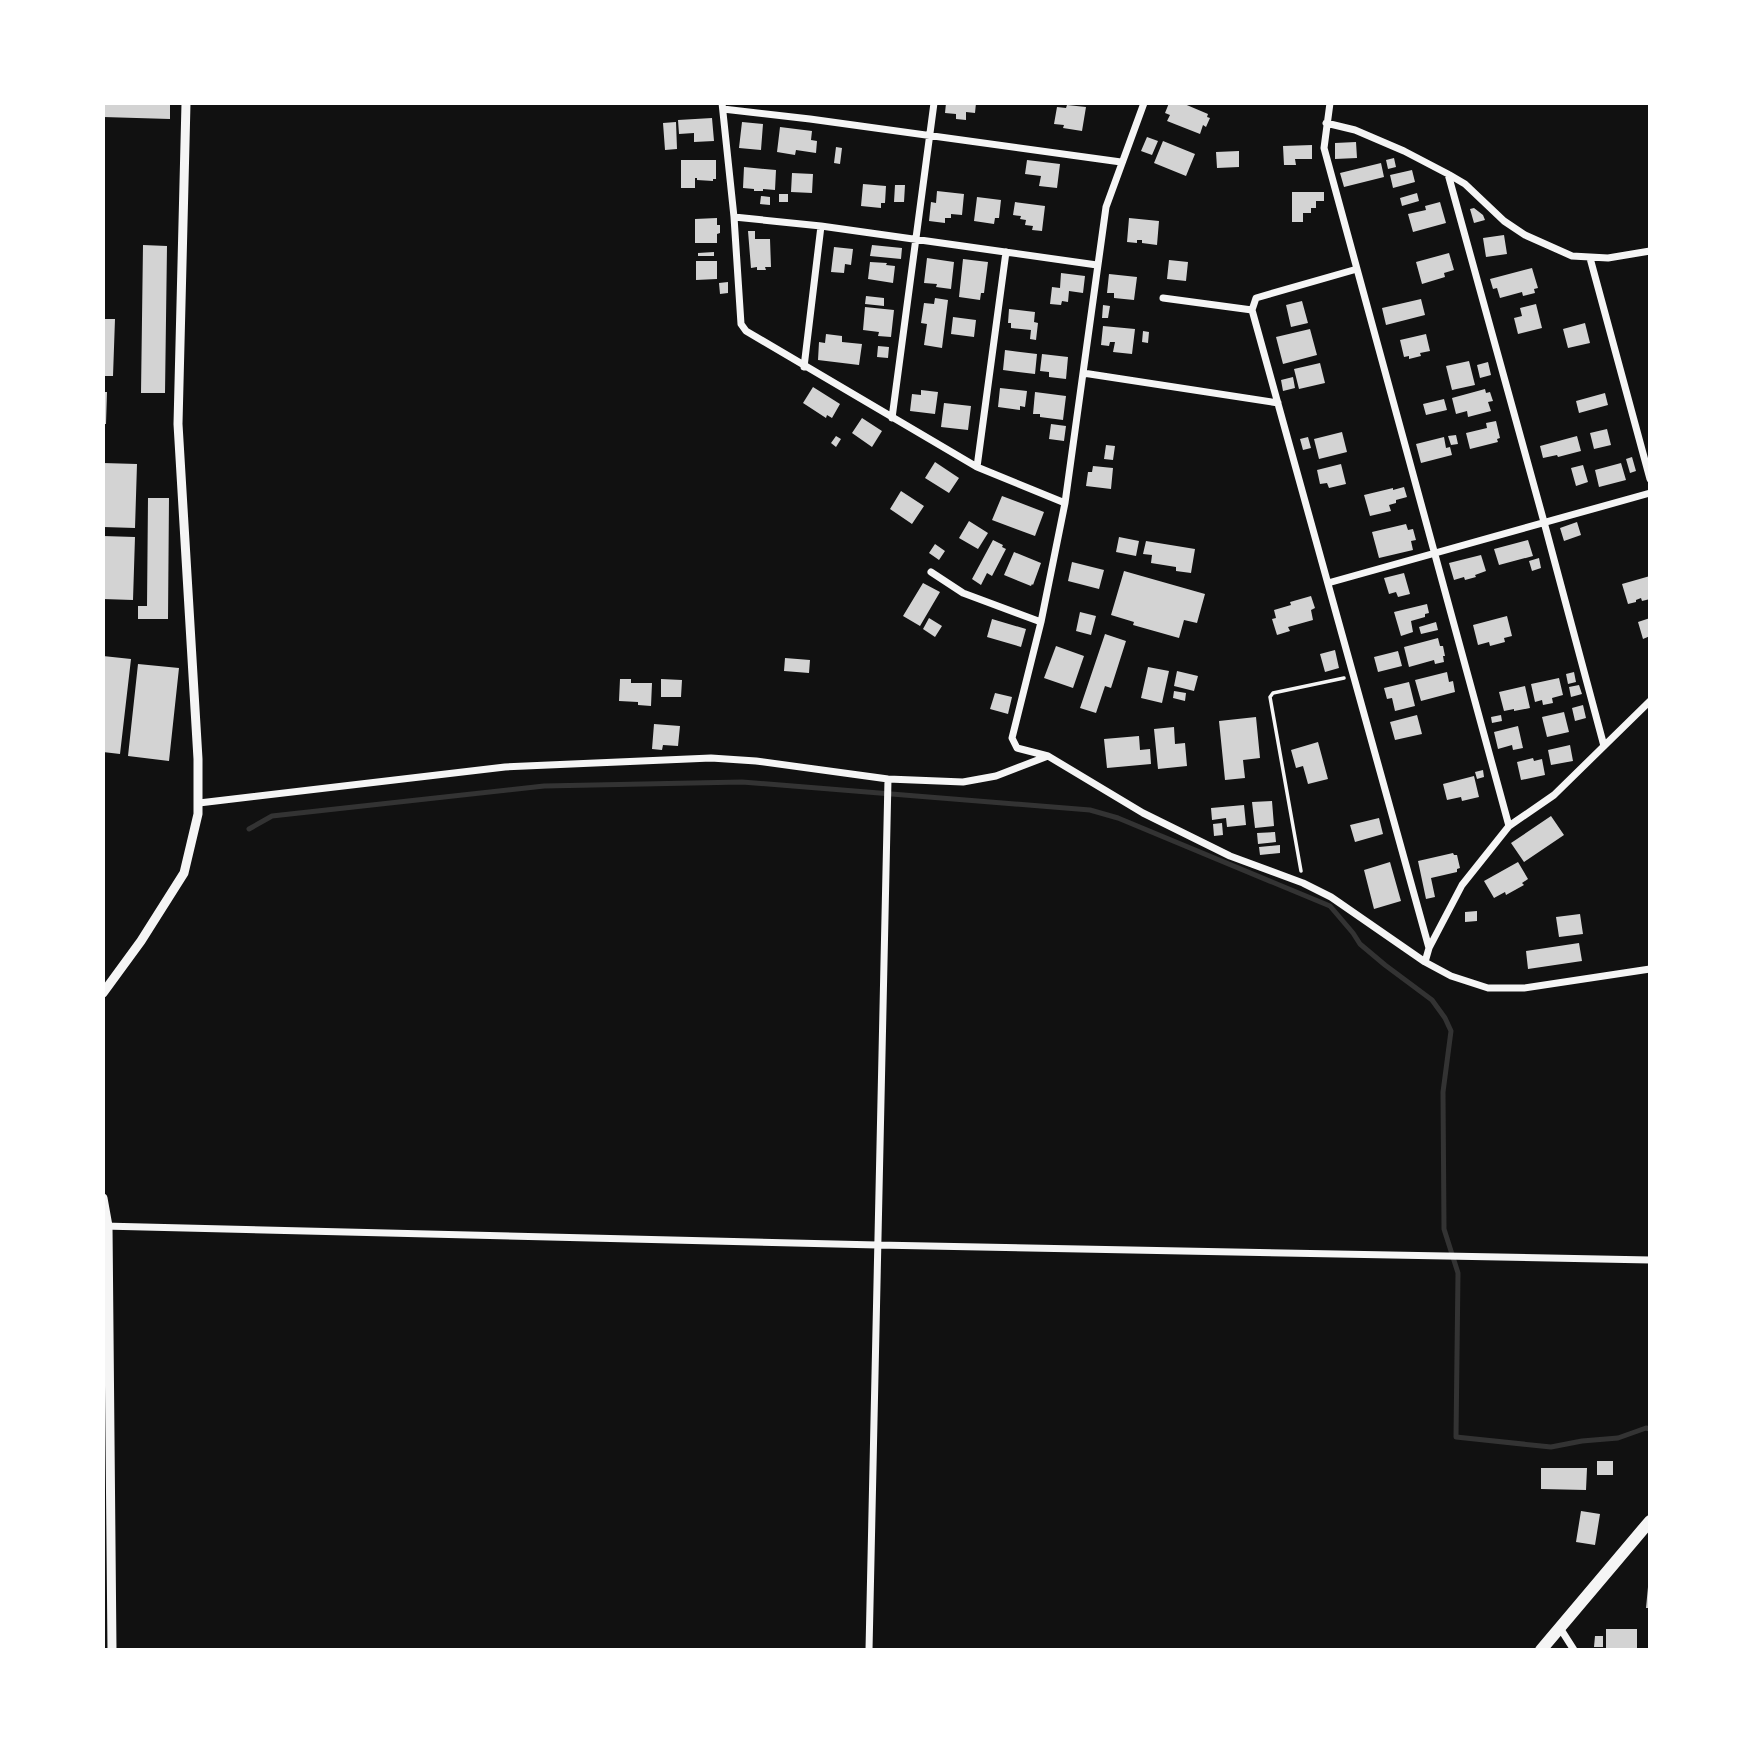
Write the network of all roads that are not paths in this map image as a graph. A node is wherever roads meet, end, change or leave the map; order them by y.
1 (186, 103) edge
2 (934, 103) edge
3 (1144, 103) edge
4 (1330, 103) edge
5 (722, 106) edge
6 (1326, 123) junction
7 (930, 135) junction
8 (1121, 162) junction
9 (1448, 174) junction
10 (734, 217) junction
11 (821, 226) junction
12 (915, 239) junction
13 (1650, 251) edge
14 (1006, 252) junction
15 (1590, 258) junction
16 (1097, 265) junction
17 (1357, 269) junction
18 (1163, 298) dead end
19 (1252, 310) junction
20 (804, 367) junction
21 (1083, 373) junction
22 (1278, 403) junction
23 (892, 418) junction
24 (977, 467) junction
25 (1650, 479) edge
26 (1650, 493) edge
27 (1065, 503) junction
28 (1544, 523) junction
29 (1435, 553) junction
30 (931, 572) dead end
31 (1328, 583) junction
32 (1041, 622) junction
33 (1650, 701) edge
34 (1604, 746) junction
35 (1048, 756) junction
36 (888, 779) junction
37 (199, 803) junction
38 (1509, 826) junction
39 (1429, 947) junction
40 (1425, 962) junction
41 (1650, 969) edge
42 (103, 993) edge
43 (103, 1198) edge
44 (106, 1226) edge
45 (877, 1245) junction
46 (1650, 1260) edge
47 (1650, 1521) edge
48 (1560, 1628) junction
49 (112, 1650) edge
50 (869, 1650) edge
51 (1541, 1650) edge
52 (1574, 1650) edge

1 - 37 street
2 - 7 street
3 - 8 street
4 - 6 street
5 - 7 street
5 - 10 street
6 - 9 street
6 - 17 street
7 - 8 street
7 - 12 street
8 - 16 street
9 - 15 street
9 - 28 street
10 - 11 street
10 - 20 street
11 - 12 street
11 - 20 street
12 - 14 street
12 - 23 street
13 - 15 street
14 - 16 street
14 - 24 street
15 - 25 street
16 - 21 street
17 - 19 street
17 - 29 street
18 - 19 street
19 - 22 street
20 - 23 street
21 - 22 street
21 - 27 street
22 - 31 street
23 - 24 street
24 - 27 street
26 - 28 street
27 - 32 street
28 - 29 street
28 - 34 street
29 - 31 street
29 - 38 street
30 - 32 street
31 - 39 street
32 - 35 street
33 - 34 street
34 - 38 street
35 - 36 street
35 - 40 street
36 - 37 street
36 - 45 street
37 - 42 street
38 - 39 street
39 - 40 street
40 - 41 street
43 - 44 street
44 - 45 street
44 - 49 street
45 - 46 street
45 - 50 street
47 - 48 highway
48 - 51 highway
48 - 52 street

